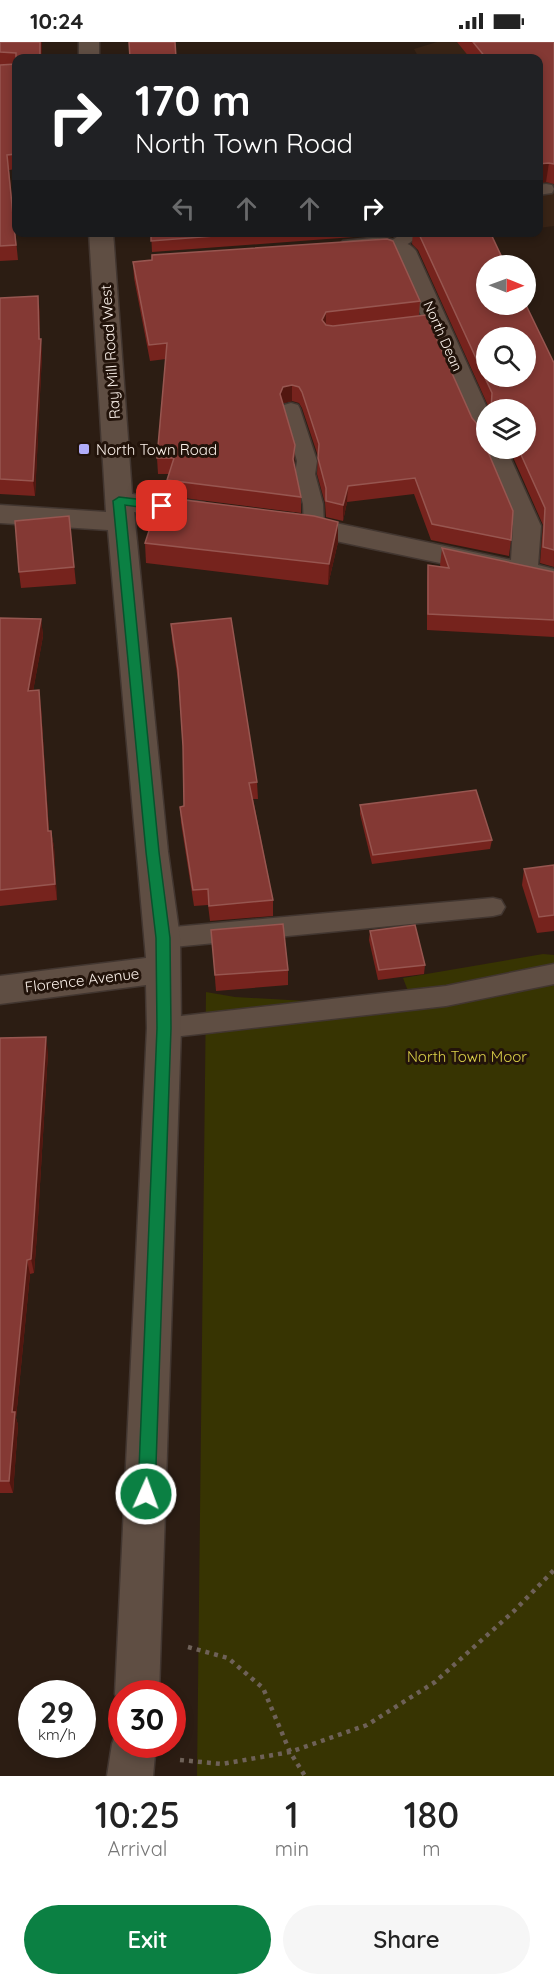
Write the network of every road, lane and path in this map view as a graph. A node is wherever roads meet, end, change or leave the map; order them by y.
1 (103, 237) edge
2 (408, 237) edge
3 (393, 246) junction
4 (332, 248) edge
5 (291, 409) dead end
6 (476, 415) edge
7 (498, 459) edge
8 (120, 511) junction
9 (0, 514) edge
10 (222, 514) edge
11 (268, 520) edge
12 (314, 526) junction
13 (524, 571) junction
14 (554, 578) edge
15 (493, 907) dead end
16 (163, 954) junction
17 (554, 974) edge
18 (0, 990) edge
19 (164, 1028) junction
20 (554, 1570) edge
21 (140, 1635) junction
22 (138, 1680) edge
23 (290, 1752) junction
24 (132, 1759) edge
25 (305, 1776) edge

1 - 8 street, Ray Mill Road West
2 - 3 lane
3 - 4 street
3 - 6 street, North Dean
5 - 12 lane
7 - 13 street
8 - 9 street
8 - 10 street
8 - 16 street, Ray Mill Road West
11 - 12 street
12 - 13 street
13 - 14 street
15 - 16 lane
16 - 18 street, Florence Avenue
16 - 19 street, Ray Mill Road West
17 - 19 lane
19 - 21 street, Ray Mill Road West
20 - 23 path
21 - 22 street, Ray Mill Road West
21 - 23 path
23 - 24 path
23 - 25 path

